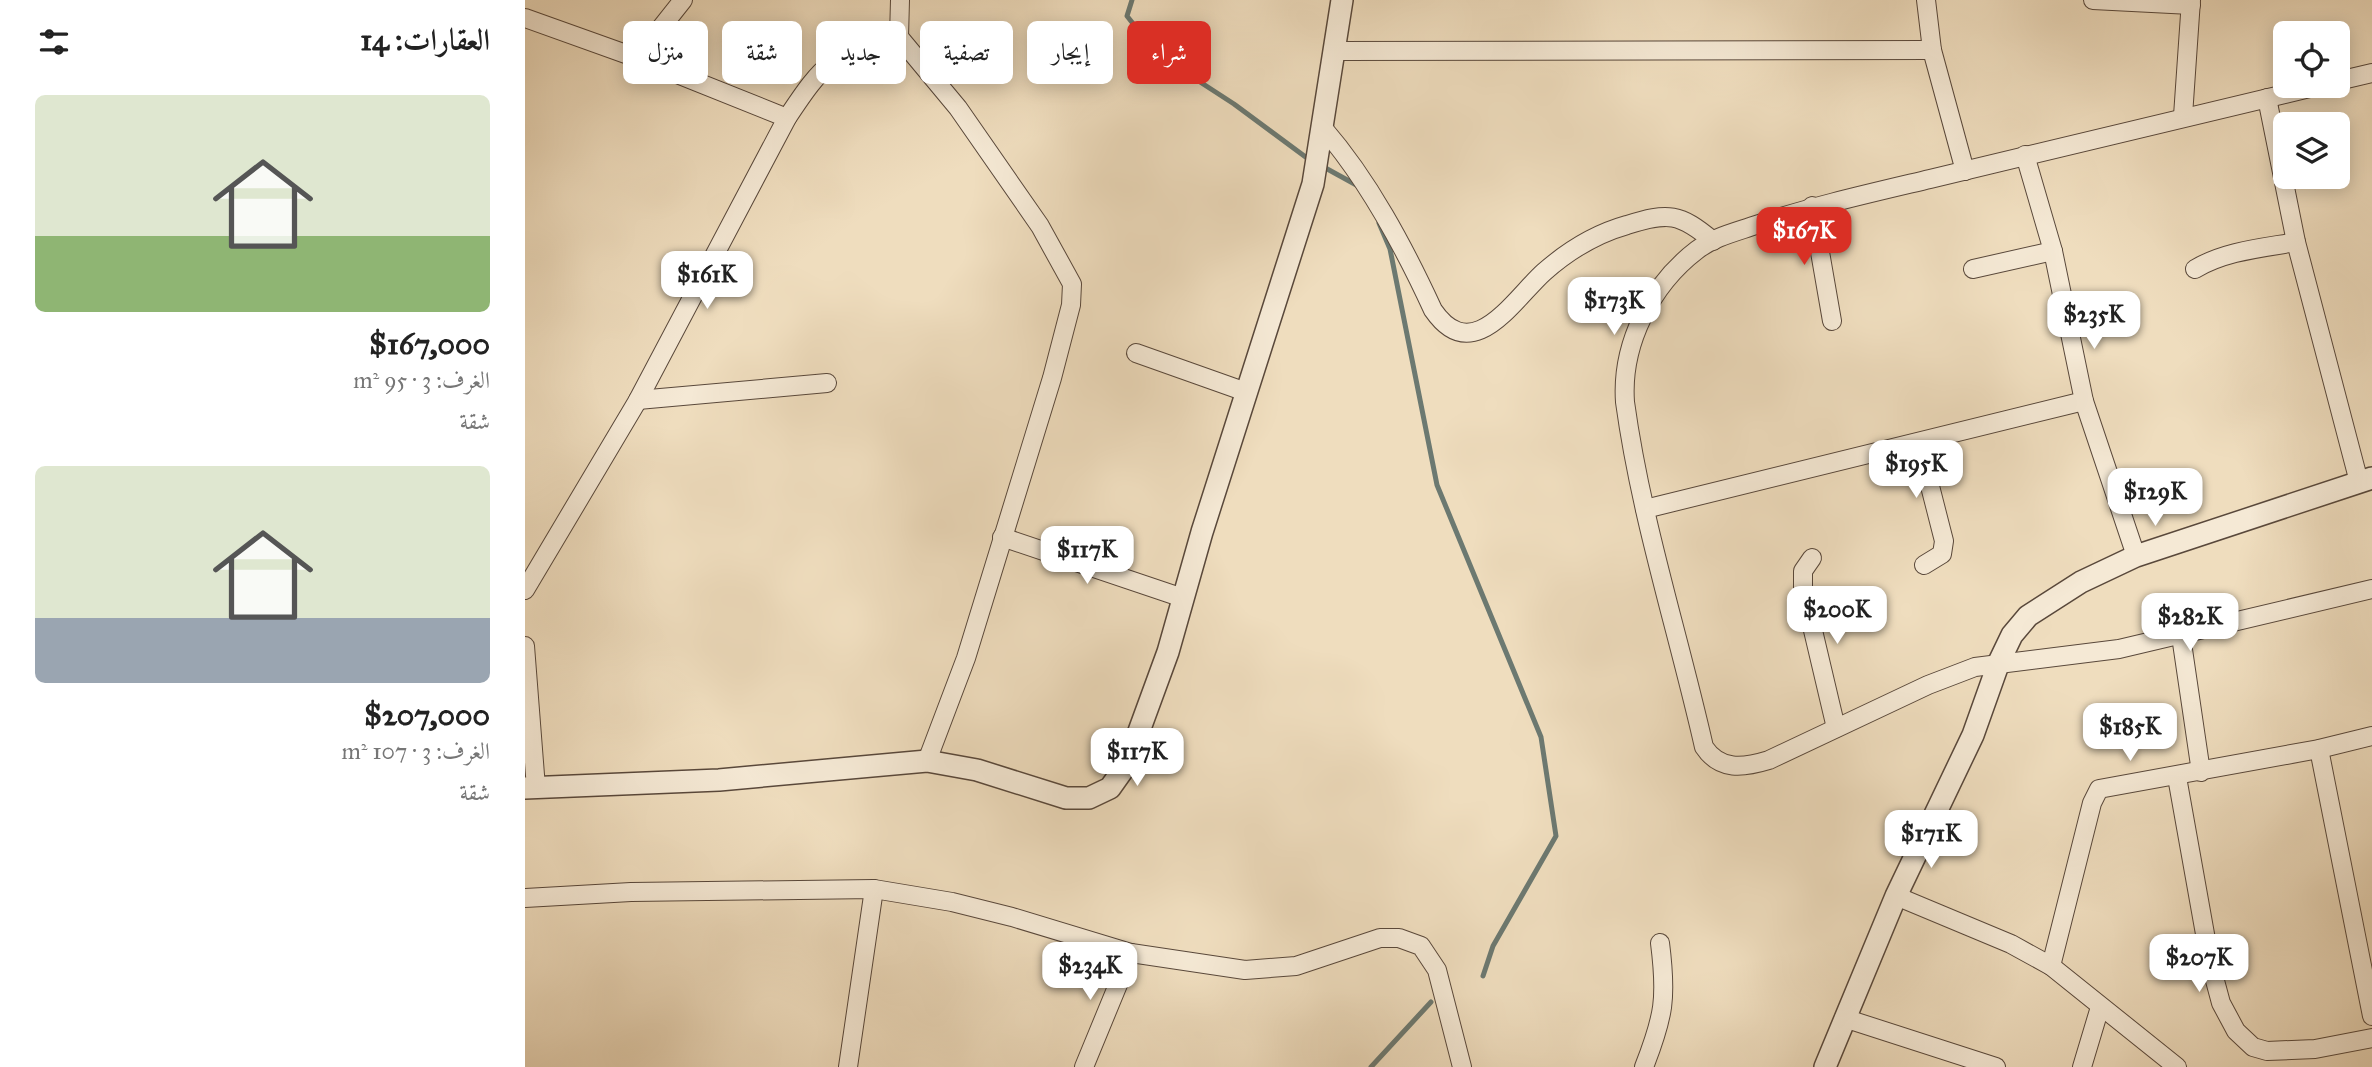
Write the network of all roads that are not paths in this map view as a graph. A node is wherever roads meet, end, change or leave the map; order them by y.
1 (683, 0) edge
2 (900, 0) edge
3 (1342, 0) edge
4 (1926, 0) edge
5 (2093, 0) edge
6 (2191, 3) edge
7 (525, 18) edge
8 (666, 21) edge
9 (899, 21) edge
10 (906, 45) edge
11 (1932, 50) junction
12 (1334, 51) junction
13 (623, 53) edge
14 (2372, 73) edge
15 (816, 78) edge
16 (2350, 78) edge
17 (702, 84) edge
18 (2273, 97) edge
19 (2267, 98) junction
20 (2183, 116) junction
21 (787, 118) junction
22 (1323, 128) junction
23 (2025, 155) junction
24 (1965, 171) junction
25 (1812, 206) junction
26 (1713, 241) junction
27 (2296, 242) junction
28 (2053, 251) junction
29 (1973, 269) dead end
30 (2195, 269) dead end
31 (1832, 321) dead end
32 (1136, 353) dead end
33 (827, 383) dead end
34 (1246, 392) junction
35 (638, 400) junction
36 (2084, 401) junction
37 (1919, 443) junction
38 (2365, 480) edge
39 (1645, 509) junction
40 (1002, 537) junction
41 (2137, 556) junction
42 (1812, 558) dead end
43 (1924, 565) dead end
44 (2372, 589) edge
45 (525, 590) edge
46 (1183, 598) junction
47 (2181, 636) junction
48 (525, 646) edge
49 (1999, 662) junction
50 (1836, 728) junction
51 (2372, 736) edge
52 (2319, 749) junction
53 (926, 761) junction
54 (2201, 772) junction
55 (2177, 777) junction
56 (530, 788) edge
57 (874, 889) junction
58 (1896, 896) junction
59 (525, 898) edge
60 (1660, 943) dead end
61 (1131, 953) junction
62 (2051, 966) junction
63 (2100, 1007) junction
64 (2372, 1016) edge
65 (1844, 1018) junction
66 (2372, 1038) edge
67 (848, 1067) edge
68 (1084, 1067) edge
69 (1462, 1067) edge
70 (1644, 1067) edge
71 (1825, 1067) edge
72 (1995, 1067) edge
73 (2082, 1067) edge
74 (2176, 1067) edge

1 - 8 street
2 - 9 street
3 - 12 street
4 - 11 street
5 - 6 street
6 - 20 street
7 - 13 street
10 - 40 street
11 - 12 street
11 - 24 street
12 - 22 street
14 - 16 street
15 - 21 street
17 - 21 street
18 - 19 street
19 - 20 street
19 - 27 street
20 - 23 street
21 - 35 street
22 - 26 street
22 - 34 street
23 - 24 street
23 - 28 street
24 - 25 street
25 - 26 street
25 - 31 street
26 - 39 street
27 - 30 street
27 - 38 street
28 - 29 street
28 - 36 street
32 - 34 street
33 - 35 street
34 - 46 street
35 - 45 street
36 - 37 street
36 - 41 street
37 - 39 street
37 - 43 street
38 - 41 street
39 - 50 street
40 - 46 street
40 - 53 street
41 - 49 street
42 - 50 street
44 - 47 street
46 - 53 street
47 - 49 street
47 - 54 street
48 - 56 street
49 - 50 street
49 - 58 street
51 - 52 street
52 - 54 street
52 - 64 street
53 - 56 street
54 - 55 street
55 - 62 street
55 - 66 street
57 - 59 street
57 - 61 street
57 - 67 street
58 - 62 street
58 - 65 street
60 - 70 street
61 - 68 street
61 - 69 street
62 - 63 street
63 - 73 street
63 - 74 street
65 - 71 street
65 - 72 street

